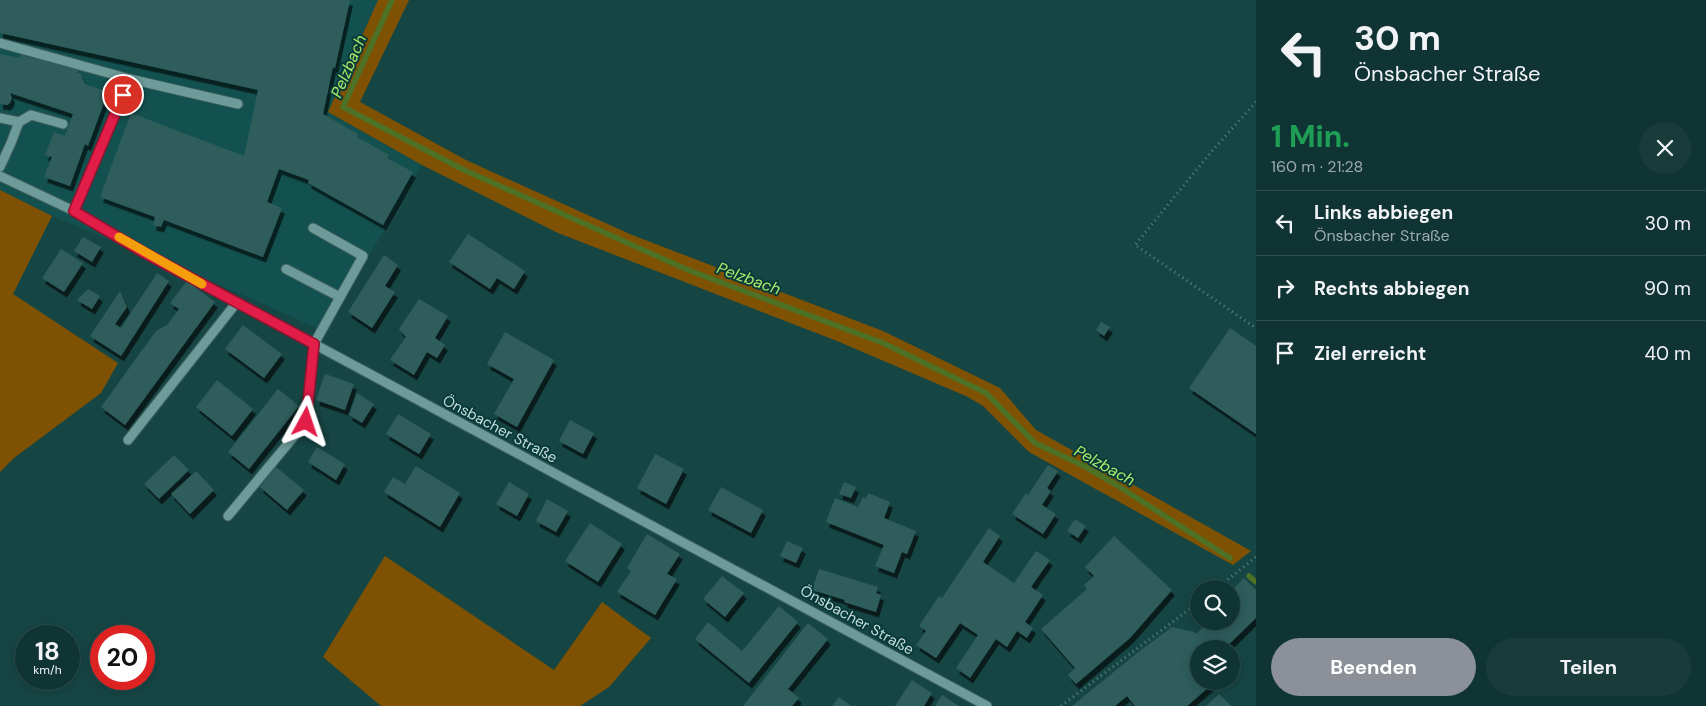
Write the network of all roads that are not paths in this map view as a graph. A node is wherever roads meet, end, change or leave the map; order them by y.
1 (0, 43) edge
2 (130, 79) junction
3 (238, 104) dead end
4 (0, 118) edge
5 (19, 122) junction
6 (63, 124) dead end
7 (0, 167) edge
8 (0, 176) edge
9 (74, 211) junction
10 (313, 228) dead end
11 (286, 269) dead end
12 (340, 296) junction
13 (237, 302) junction
14 (314, 344) junction
15 (128, 440) dead end
16 (228, 516) dead end
17 (986, 706) edge

1 - 2 street
2 - 3 street
2 - 9 street
4 - 5 street
5 - 6 street
5 - 7 street
8 - 9 street, Önsbacher Straße
9 - 13 street, Önsbacher Straße
10 - 12 street
11 - 12 street
12 - 14 street
13 - 14 street, Önsbacher Straße
13 - 15 street
14 - 16 street
14 - 17 street, Önsbacher Straße

